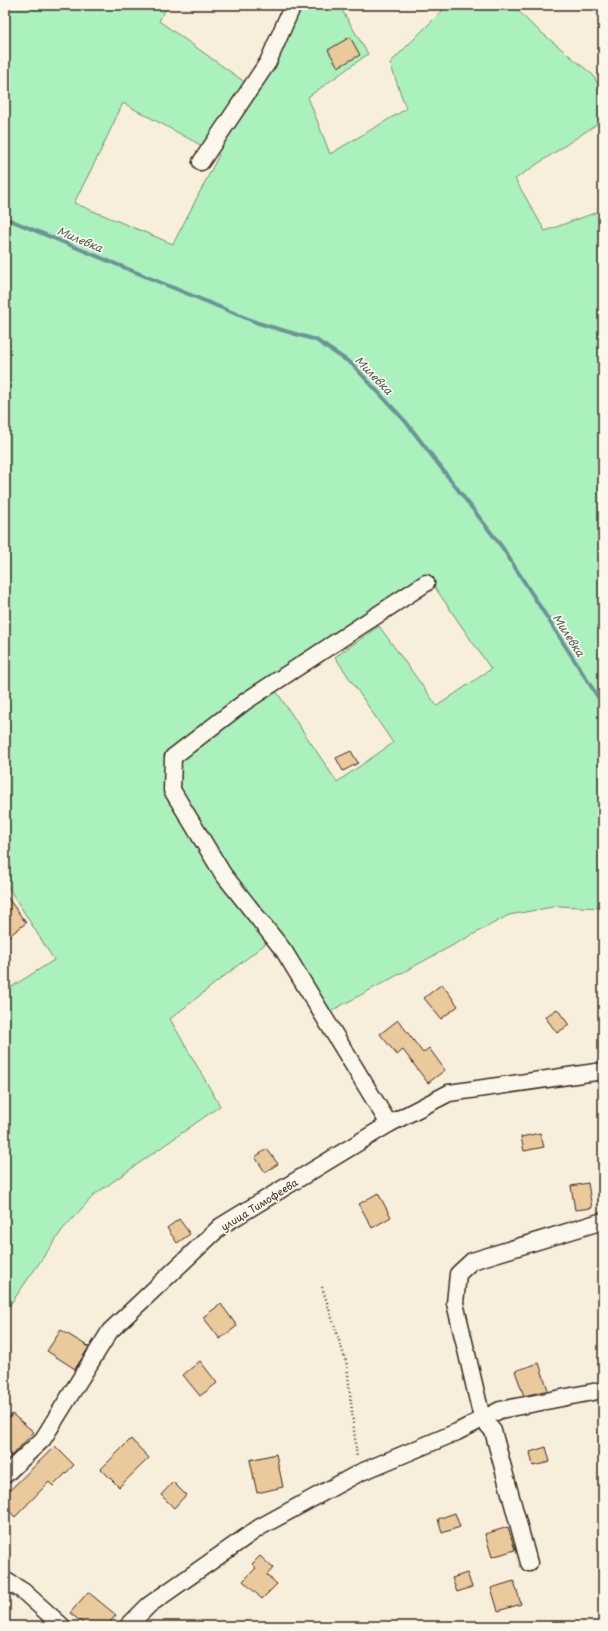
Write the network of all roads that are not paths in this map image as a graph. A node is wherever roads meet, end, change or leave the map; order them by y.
1 (293, 5) edge
2 (201, 162) dead end
3 (426, 583) dead end
4 (603, 1070) edge
5 (389, 1124) junction
6 (603, 1221) edge
7 (603, 1390) edge
8 (482, 1418) junction
9 (5, 1475) edge
10 (529, 1563) dead end
11 (5, 1580) edge
12 (62, 1626) edge
13 (128, 1626) edge

1 - 2 street
3 - 5 street
4 - 5 street, улица Тимофеева
5 - 9 street, улица Тимофеева
6 - 8 street
7 - 8 street
8 - 10 street
8 - 13 street
11 - 12 street

